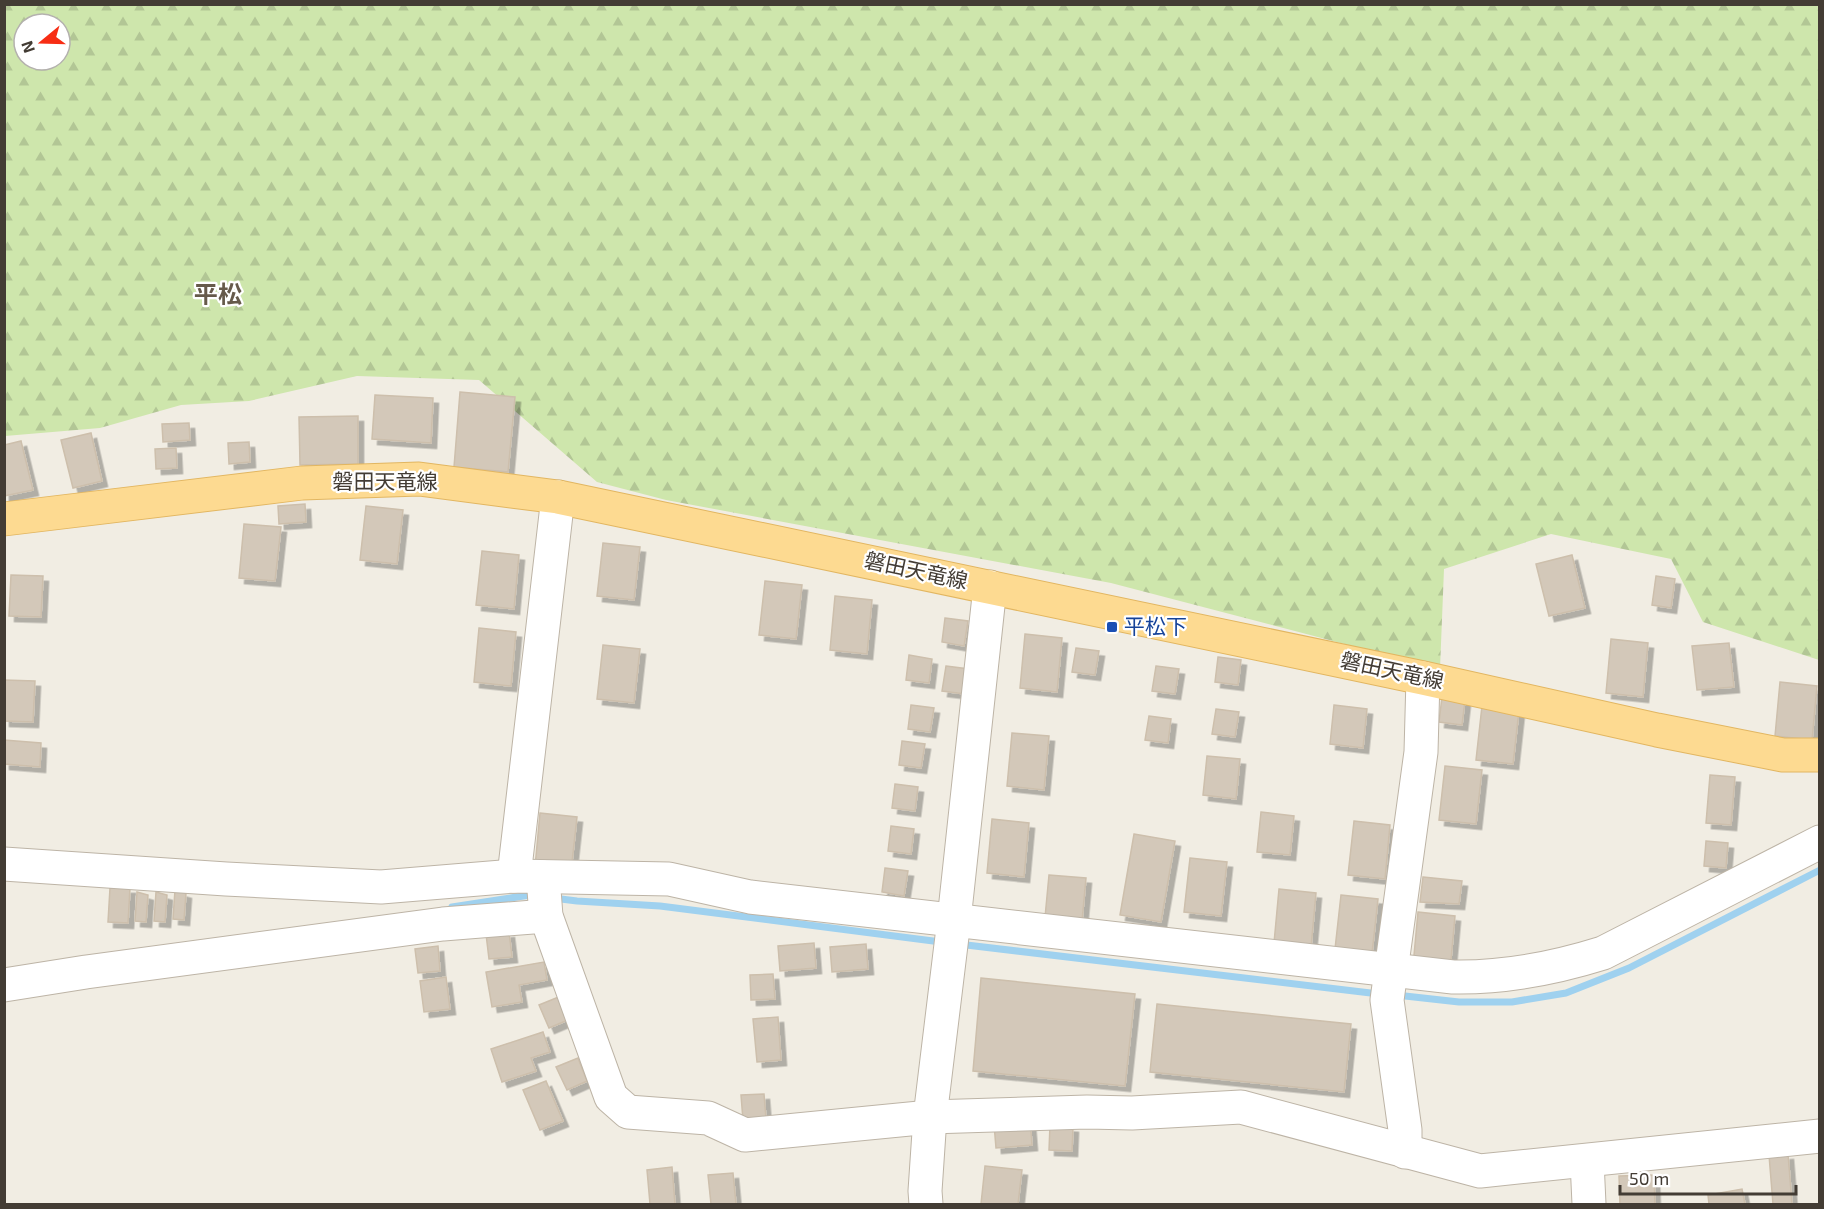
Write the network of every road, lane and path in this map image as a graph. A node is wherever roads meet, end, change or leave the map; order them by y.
1 (558, 497) junction
2 (4, 519) edge
3 (990, 586) junction
4 (1423, 678) junction
5 (1820, 755) edge
6 (1820, 842) edge
7 (4, 864) edge
8 (529, 876) junction
9 (546, 916) junction
10 (953, 932) junction
11 (1390, 983) junction
12 (4, 985) edge
13 (930, 1117) junction
14 (1820, 1136) edge
15 (1405, 1152) junction
16 (1587, 1161) junction
17 (926, 1204) edge
18 (1589, 1204) edge

1 - 2 main road, 磐田天竜線
1 - 3 main road, 磐田天竜線
1 - 8 street
3 - 4 main road, 磐田天竜線
3 - 10 street
4 - 5 main road, 磐田天竜線
4 - 11 street
6 - 11 street
7 - 8 street
8 - 9 street
8 - 10 street
9 - 12 street
9 - 13 street
10 - 11 street
10 - 13 street
11 - 15 street
13 - 15 street
13 - 17 street
14 - 16 street
15 - 16 street
16 - 18 street

